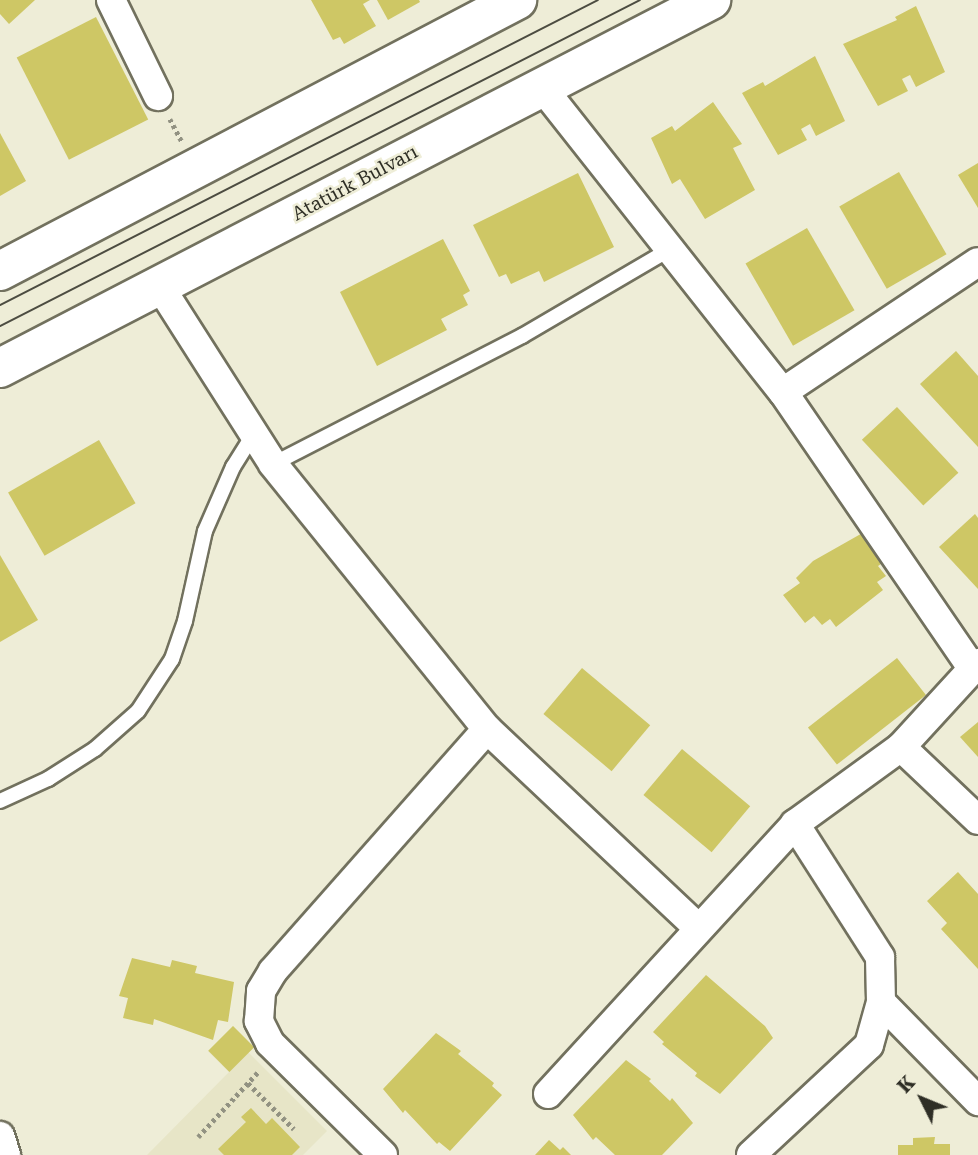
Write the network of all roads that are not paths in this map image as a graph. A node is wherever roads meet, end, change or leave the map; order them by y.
1 (111, 0) edge
2 (517, 0) edge
3 (711, 0) edge
4 (541, 86) junction
5 (158, 96) road end
6 (670, 249) junction
7 (978, 262) edge
8 (0, 271) edge
9 (159, 285) junction
10 (0, 368) edge
11 (783, 392) junction
12 (254, 434) junction
13 (273, 464) junction
14 (975, 665) edge
15 (487, 729) junction
16 (901, 747) junction
17 (0, 801) edge
18 (978, 820) edge
19 (795, 824) junction
20 (698, 928) junction
21 (881, 1002) junction
22 (548, 1094) dead end
23 (978, 1101) edge
24 (0, 1136) edge
25 (6, 1155) edge
26 (383, 1155) edge
27 (751, 1155) edge

1 - 5 street
2 - 8 main road
3 - 4 main road, Atatürk Bulvarı
4 - 6 street
4 - 9 main road, Atatürk Bulvarı
6 - 11 street
6 - 13 lane
7 - 11 street
9 - 10 main road, Atatürk Bulvarı
9 - 12 street
11 - 14 street
12 - 13 street
12 - 17 lane
13 - 15 street
14 - 16 street
15 - 20 street
15 - 26 street
16 - 18 street
16 - 19 street
19 - 20 street
19 - 21 street
20 - 22 street
21 - 23 street
21 - 27 street
24 - 25 street

